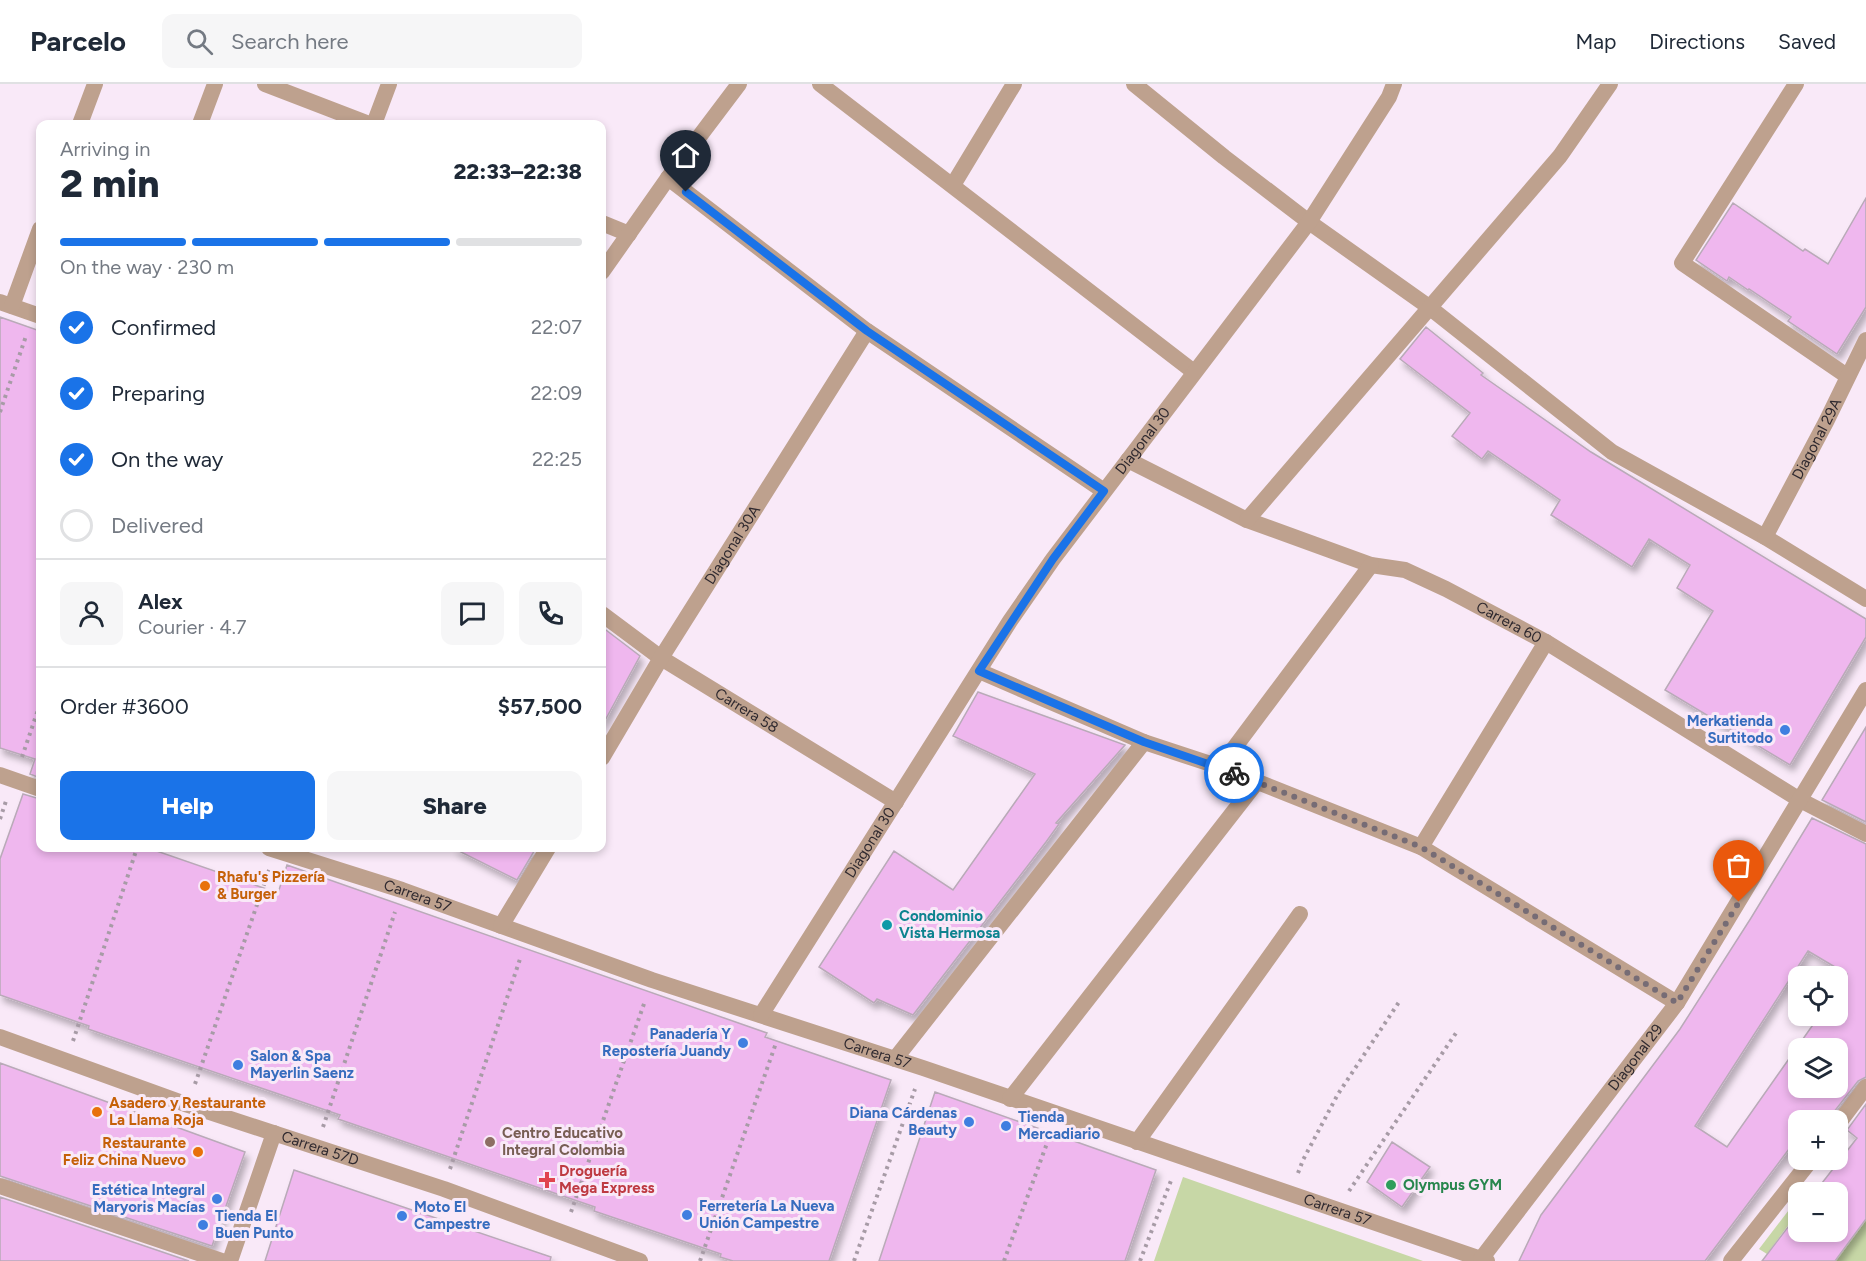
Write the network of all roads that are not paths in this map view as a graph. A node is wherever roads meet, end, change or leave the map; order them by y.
1 (95, 84) edge
2 (215, 84) edge
3 (265, 84) edge
4 (389, 84) edge
5 (739, 84) edge
6 (820, 84) edge
7 (1014, 84) edge
8 (1134, 84) edge
9 (1394, 84) edge
10 (1610, 84) edge
11 (1796, 84) edge
12 (82, 120) edge
13 (202, 120) edge
14 (359, 120) edge
15 (376, 120) edge
16 (668, 178) junction
17 (952, 185) junction
18 (1310, 222) junction
19 (606, 225) edge
20 (629, 234) junction
21 (36, 238) edge
22 (606, 266) edge
23 (6, 304) edge
24 (1429, 307) junction
25 (36, 314) edge
26 (867, 331) junction
27 (1866, 340) edge
28 (1194, 372) junction
29 (1847, 376) junction
30 (1128, 460) junction
31 (1104, 491) junction
32 (1247, 520) junction
33 (1765, 537) junction
34 (1371, 566) junction
35 (1866, 599) edge
36 (606, 617) edge
37 (1546, 642) junction
38 (661, 658) junction
39 (979, 671) junction
40 (1866, 690) edge
41 (1144, 742) junction
42 (606, 751) edge
43 (1220, 767) junction
44 (7, 777) edge
45 (1256, 783) junction
46 (36, 788) edge
47 (1800, 800) junction
48 (896, 802) junction
49 (1866, 834) edge
50 (1421, 847) junction
51 (284, 852) edge
52 (546, 852) edge
53 (1300, 914) dead end
54 (501, 926) junction
55 (1677, 1003) junction
56 (761, 1015) junction
57 (0, 1037) edge
58 (895, 1059) junction
59 (1866, 1087) edge
60 (1010, 1099) junction
61 (1848, 1111) edge
62 (274, 1133) junction
63 (1137, 1142) junction
64 (1803, 1170) edge
65 (0, 1186) edge
66 (1484, 1260) edge
67 (222, 1261) edge
68 (230, 1261) edge
69 (640, 1261) edge
70 (1731, 1261) edge

1 - 12 street
2 - 13 street
3 - 14 street
4 - 15 street
5 - 16 street
6 - 17 street
7 - 17 street
8 - 18 street
9 - 18 street, Diagonal 30
10 - 24 street
11 - 29 street
16 - 20 street
16 - 26 street
17 - 28 street
18 - 24 street
18 - 28 street, Diagonal 30
19 - 20 street
20 - 22 street
21 - 23 street
23 - 25 street
24 - 32 street
24 - 33 street
26 - 31 street
26 - 38 street, Diagonal 30A
27 - 29 street, Diagonal 29A
28 - 30 street, Diagonal 30
29 - 33 street, Diagonal 29A
30 - 31 street, Diagonal 30
30 - 32 street, Carrera 60
31 - 39 street, Diagonal 30
32 - 34 street, Carrera 60
33 - 35 street
34 - 37 street, Carrera 60
34 - 43 street
36 - 38 street, Carrera 58
37 - 47 street, Carrera 60
37 - 50 street
38 - 42 street, Diagonal 30A
38 - 48 street, Carrera 58
39 - 41 street
39 - 48 street, Diagonal 30
40 - 47 street, Diagonal 29
41 - 43 street
41 - 58 street
43 - 45 street
44 - 46 street
45 - 50 street
45 - 60 street
47 - 49 street, Carrera 60
47 - 55 street, Diagonal 29
48 - 56 street, Diagonal 30
50 - 55 street
51 - 54 street, Carrera 57
52 - 54 street
53 - 63 street
54 - 56 street, Carrera 57
55 - 66 street, Diagonal 29
56 - 58 street, Carrera 57
57 - 62 street, Carrera 57D
58 - 60 street, Carrera 57
59 - 61 street
60 - 63 street, Carrera 57
62 - 68 street
62 - 69 street, Carrera 57D
63 - 66 street, Carrera 57
64 - 70 street
65 - 67 street

